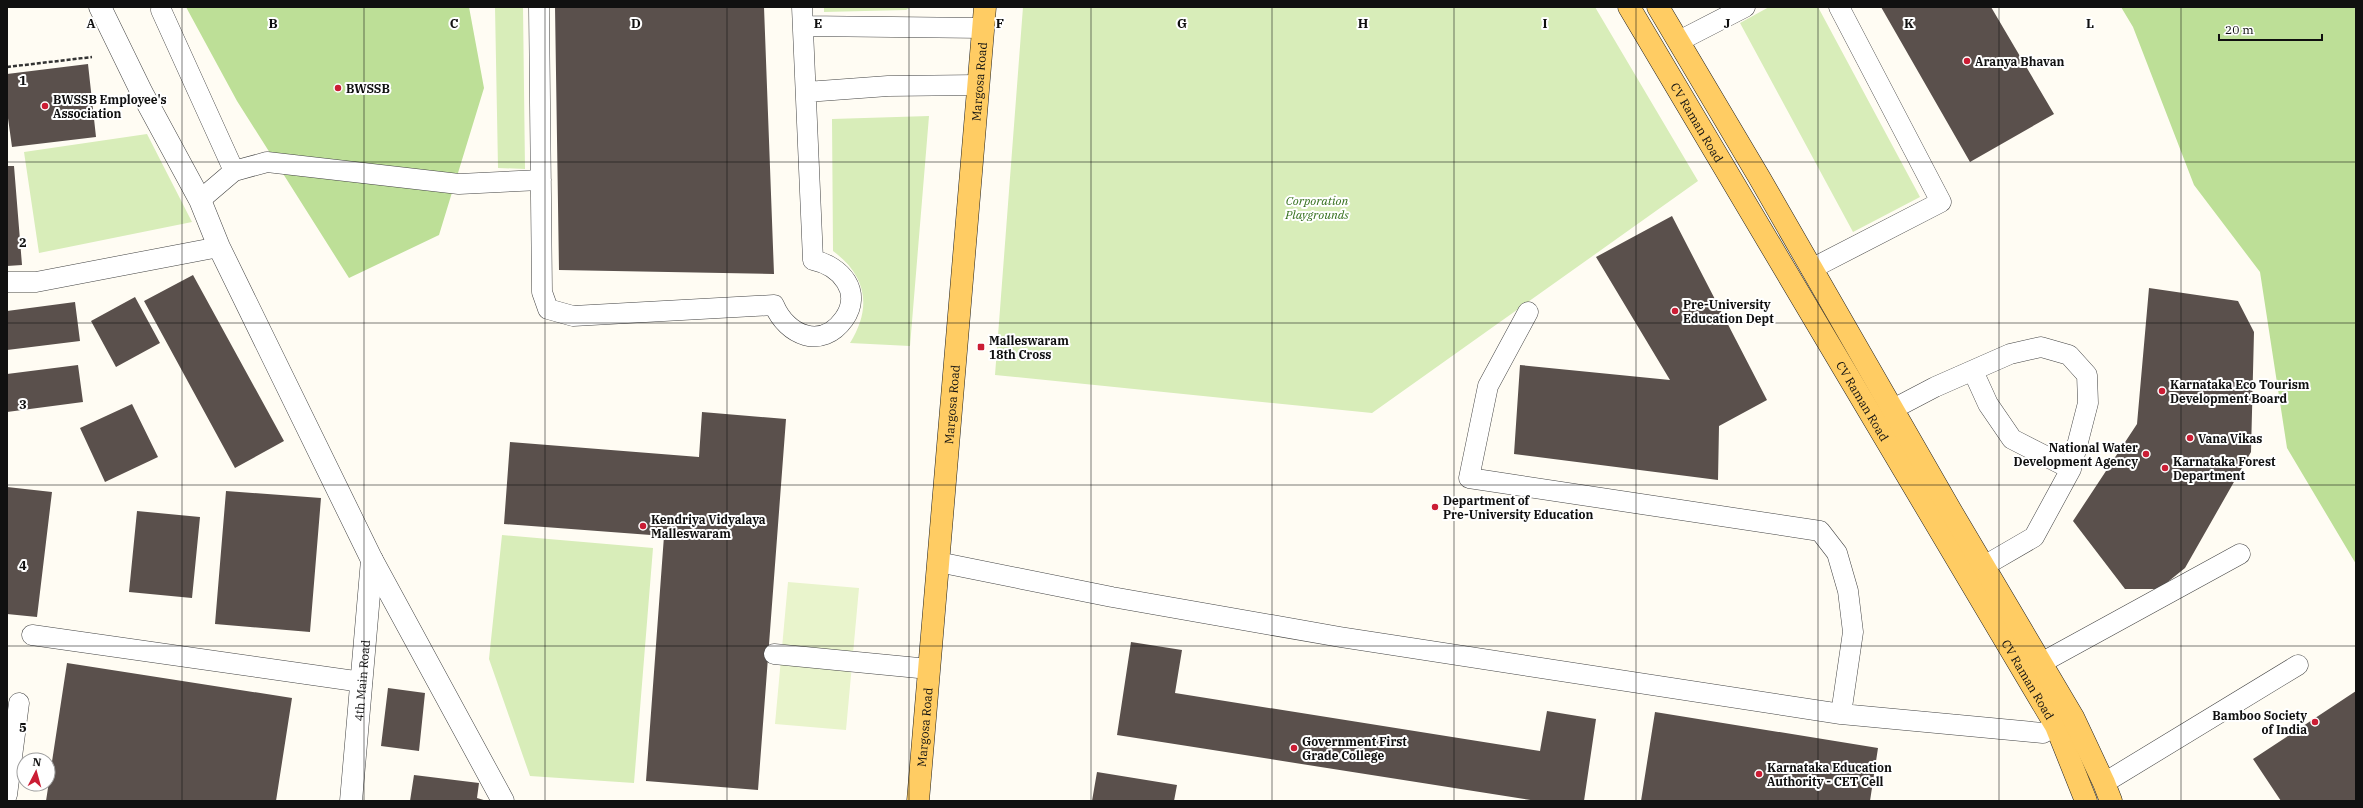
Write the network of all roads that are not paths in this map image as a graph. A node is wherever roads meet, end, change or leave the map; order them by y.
1 (100, 7) edge
2 (539, 7) edge
3 (1629, 7) edge
4 (1658, 7) edge
5 (1745, 7) edge
6 (1839, 7) edge
7 (161, 10) dead end
8 (802, 16) edge
9 (984, 17) edge
10 (1679, 42) junction
11 (978, 85) junction
12 (806, 92) junction
13 (234, 171) junction
14 (541, 180) junction
15 (200, 200) junction
16 (219, 247) junction
17 (1811, 269) junction
18 (7, 282) edge
19 (1528, 312) dead end
20 (1973, 371) junction
21 (1893, 409) junction
22 (2071, 469) junction
23 (2240, 554) dead end
24 (372, 560) junction
25 (938, 562) junction
26 (1984, 566) junction
27 (32, 635) dead end
28 (774, 654) dead end
29 (2041, 663) junction
30 (2298, 665) dead end
31 (929, 669) junction
32 (362, 682) junction
33 (19, 704) dead end
34 (1841, 714) junction
35 (2056, 726) junction
36 (2108, 792) edge
37 (7, 795) edge
38 (351, 801) edge
39 (503, 801) edge
40 (918, 801) edge
41 (2086, 801) edge

1 - 15 street
2 - 14 lane
3 - 35 main road, CV Raman Road
4 - 10 main road, CV Raman Road
5 - 10 lane
6 - 17 lane
7 - 13 lane
8 - 9 lane
8 - 12 lane
9 - 11 main road, Margosa Road
10 - 17 main road, CV Raman Road
11 - 12 lane
11 - 25 main road, Margosa Road
12 - 14 lane
13 - 14 lane
13 - 15 lane
15 - 16 street
16 - 18 lane
16 - 24 street
17 - 21 main road, CV Raman Road
19 - 34 lane
20 - 21 lane
20 - 22 lane
20 - 22 lane
21 - 26 main road, CV Raman Road
22 - 26 lane
23 - 29 lane
24 - 32 street, 4th Main Road
24 - 39 street
25 - 31 main road, Margosa Road
25 - 34 lane
26 - 29 main road, CV Raman Road
27 - 32 lane
28 - 31 lane
29 - 36 main road, CV Raman Road
30 - 36 lane
31 - 40 main road, Margosa Road
32 - 38 street, 4th Main Road
33 - 37 lane
34 - 35 lane
35 - 41 main road, CV Raman Road

